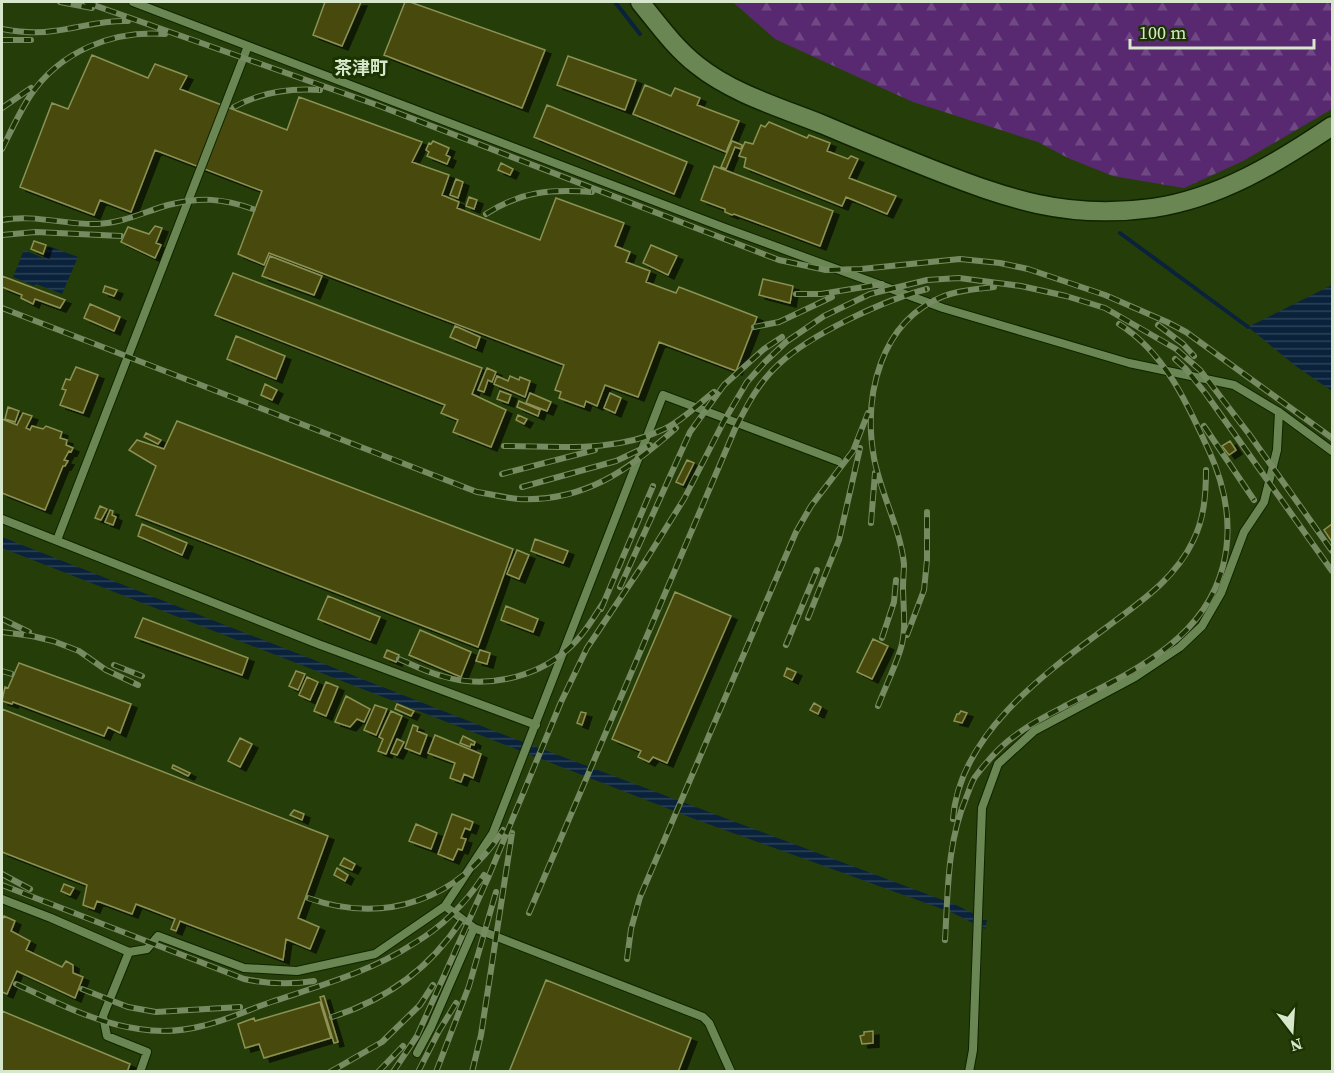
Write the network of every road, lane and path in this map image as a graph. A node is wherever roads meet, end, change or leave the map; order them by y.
1 (133, 2) edge
2 (640, 2) edge
3 (248, 46) junction
4 (1332, 126) edge
5 (1279, 412) junction
6 (1332, 451) edge
7 (838, 461) dead end
8 (2, 519) edge
9 (57, 540) junction
10 (536, 725) junction
11 (2, 899) edge
12 (445, 906) junction
13 (474, 928) junction
14 (129, 952) junction
15 (417, 1053) dead end
16 (140, 1071) edge
17 (731, 1071) edge
18 (969, 1071) edge

1 - 3 lane
2 - 4 street
3 - 5 lane
3 - 9 lane
5 - 6 lane
5 - 18 lane
7 - 10 lane
8 - 9 lane
9 - 10 lane
10 - 12 lane
11 - 14 lane
12 - 13 lane
12 - 14 lane
13 - 15 lane
13 - 17 lane
14 - 16 lane

